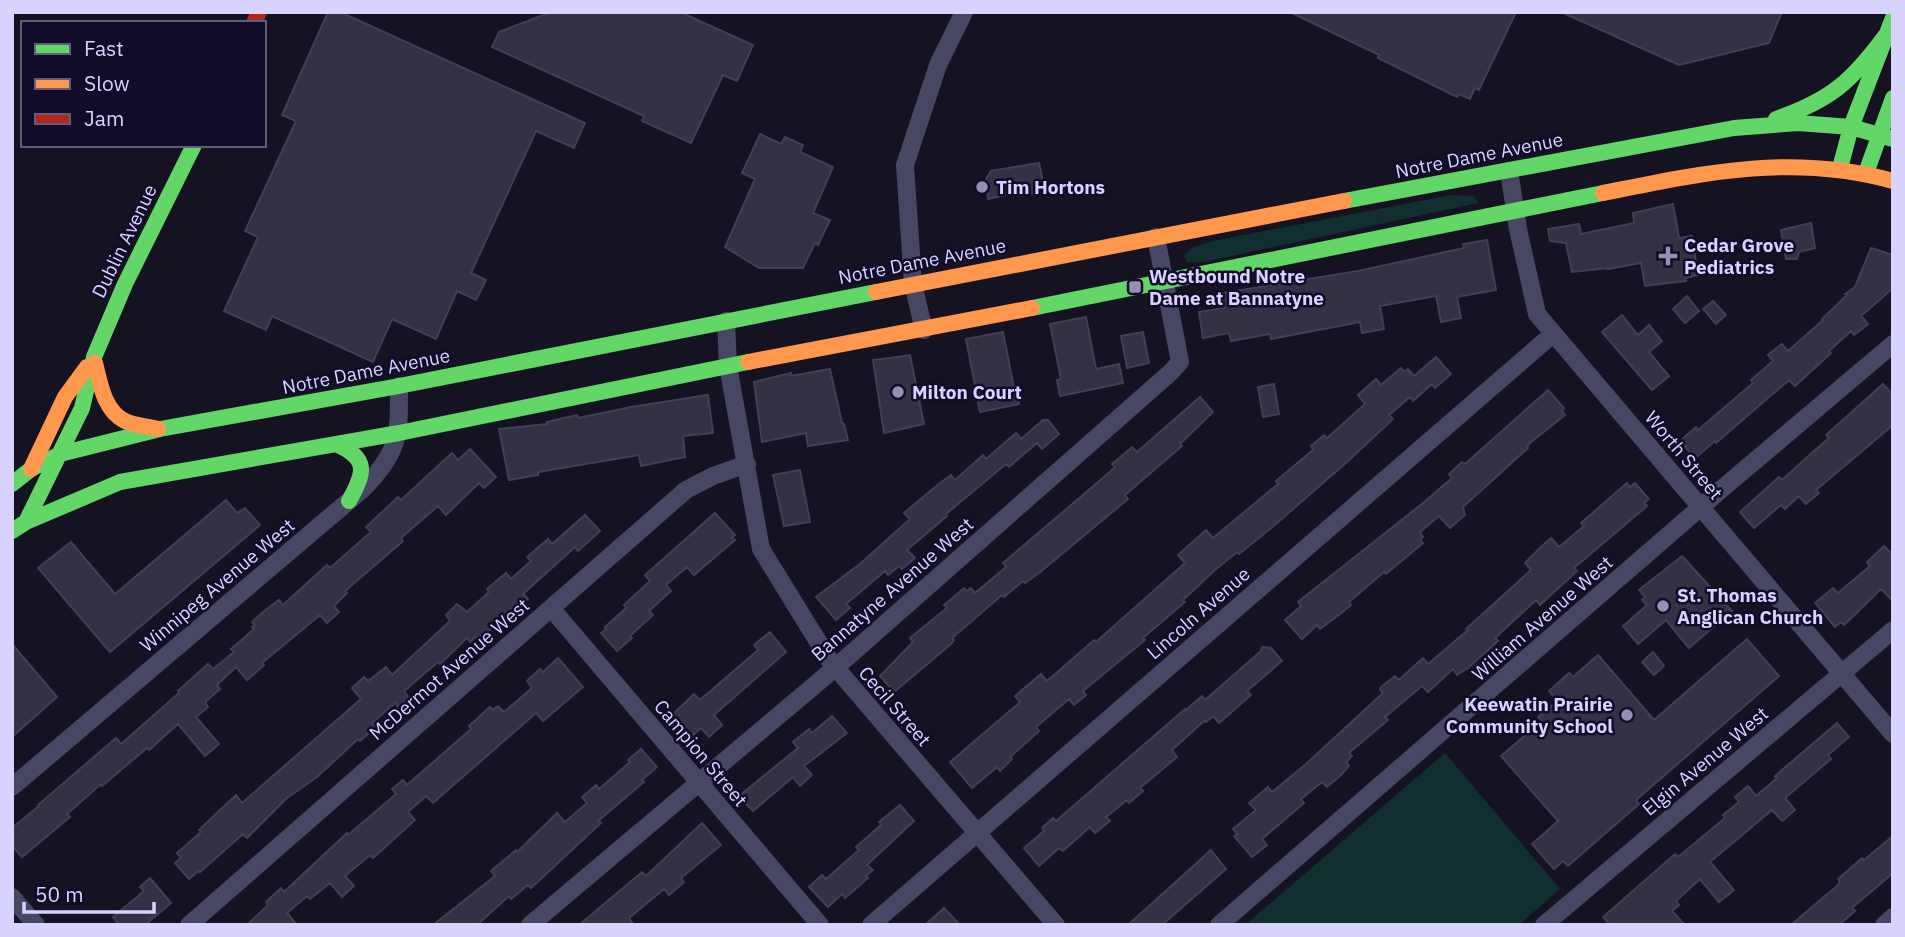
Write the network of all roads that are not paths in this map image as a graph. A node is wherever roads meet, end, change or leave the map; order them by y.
1 (964, 12) edge
2 (1893, 18) edge
3 (1886, 35) junction
4 (1893, 98) edge
5 (1757, 126) junction
6 (1851, 127) junction
7 (1885, 137) edge
8 (193, 147) edge
9 (1840, 168) junction
10 (1509, 171) junction
11 (1867, 173) junction
12 (1893, 181) edge
13 (1516, 210) junction
14 (1156, 237) junction
15 (1165, 281) junction
16 (913, 284) junction
17 (726, 321) junction
18 (924, 330) junction
19 (1553, 334) junction
20 (1893, 344) edge
21 (94, 357) junction
22 (728, 366) junction
23 (399, 386) junction
24 (160, 429) junction
25 (399, 433) junction
26 (336, 444) junction
27 (60, 454) junction
28 (12, 464) edge
29 (747, 464) junction
30 (31, 470) junction
31 (12, 484) edge
32 (349, 501) junction
33 (1701, 507) junction
34 (26, 522) junction
35 (12, 531) edge
36 (551, 608) junction
37 (1893, 630) edge
38 (835, 668) junction
39 (1842, 673) junction
40 (1893, 734) edge
41 (699, 781) junction
42 (12, 787) edge
43 (977, 833) junction
44 (12, 897) edge
45 (1893, 917) edge
46 (36, 925) edge
47 (189, 925) edge
48 (530, 925) edge
49 (820, 925) edge
50 (871, 925) edge
51 (1056, 925) edge
52 (1219, 925) edge
53 (1544, 925) edge
54 (1884, 925) edge

1 - 16 street
2 - 3 main road
3 - 5 main road
3 - 6 main road
4 - 7 main road
5 - 6 main road, Notre Dame Avenue
5 - 10 main road, Notre Dame Avenue
6 - 7 main road, Notre Dame Avenue
6 - 9 main road
7 - 11 main road
8 - 21 main road, Dublin Avenue
9 - 11 main road
9 - 13 main road
10 - 13 street, Worth Street
10 - 14 main road, Notre Dame Avenue
11 - 12 main road
13 - 15 main road
13 - 19 street, Worth Street
14 - 15 street, Bannatyne Avenue West
14 - 16 main road, Notre Dame Avenue
15 - 18 main road
15 - 38 street, Bannatyne Avenue West
16 - 17 main road, Notre Dame Avenue
16 - 18 street
17 - 22 street, Cecil Street
17 - 23 main road, Notre Dame Avenue
18 - 22 main road
19 - 33 street, Worth Street
19 - 43 street, Lincoln Avenue
20 - 33 street, William Avenue West
21 - 24 main road
21 - 27 main road, Dublin Avenue
21 - 30 main road, Dublin Avenue
22 - 25 main road
22 - 29 street, Cecil Street
23 - 24 main road, Notre Dame Avenue
23 - 25 street, Winnipeg Avenue West
24 - 27 main road, Notre Dame Avenue
25 - 26 main road
25 - 32 street, Winnipeg Avenue West
26 - 32 main road
26 - 34 main road
27 - 30 main road, Notre Dame Avenue
27 - 34 main road, Dublin Avenue
28 - 30 main road
29 - 36 street, McDermot Avenue West
29 - 38 street, Cecil Street
30 - 31 main road, Notre Dame Avenue
32 - 42 street, Winnipeg Avenue West
33 - 39 street, Worth Street
33 - 52 street, William Avenue West
34 - 35 main road
36 - 41 street, Campion Street
36 - 47 street, McDermot Avenue West
37 - 39 street, Elgin Avenue West
38 - 41 street, Bannatyne Avenue West
38 - 43 street, Cecil Street
39 - 40 street, Worth Street
39 - 53 street, Elgin Avenue West
41 - 48 street, Bannatyne Avenue West
41 - 49 street, Campion Street
43 - 50 street, Lincoln Avenue
43 - 51 street, Cecil Street
44 - 46 street
45 - 54 street

